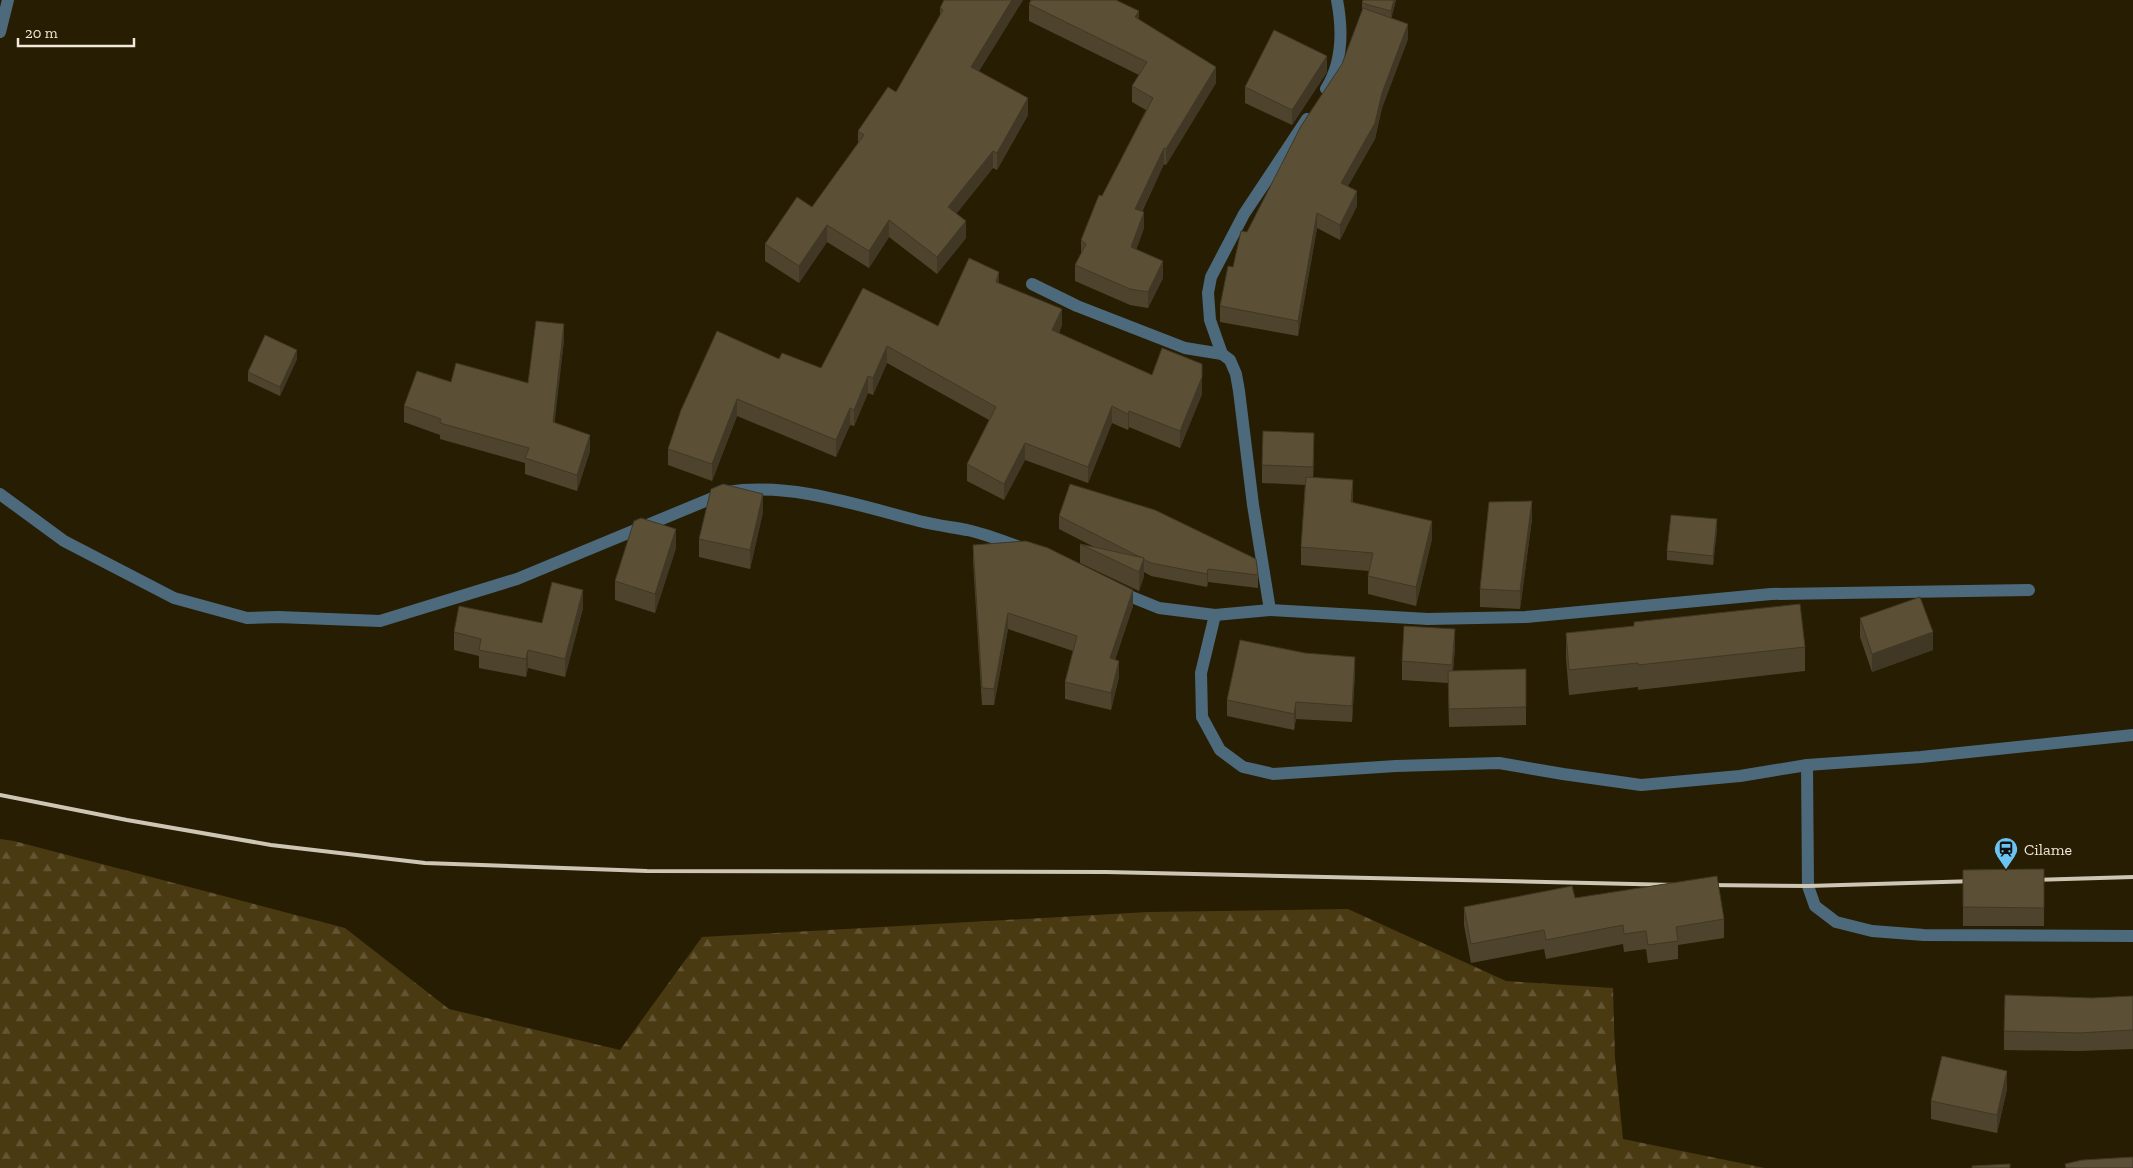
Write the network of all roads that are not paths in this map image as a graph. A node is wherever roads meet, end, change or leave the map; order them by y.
1 (8, 0) edge
2 (1336, 0) edge
3 (0, 32) edge
4 (1032, 284) dead end
5 (1222, 354) junction
6 (0, 494) edge
7 (1038, 552) edge
8 (1107, 585) edge
9 (2029, 590) dead end
10 (1270, 610) junction
11 (1215, 615) junction
12 (2133, 735) edge
13 (1807, 765) junction
14 (2133, 936) edge

1 - 3 street
2 - 5 street
4 - 5 street
5 - 10 street
6 - 7 street
8 - 11 street
9 - 10 street
10 - 11 street
11 - 13 street
12 - 13 street
13 - 14 street

